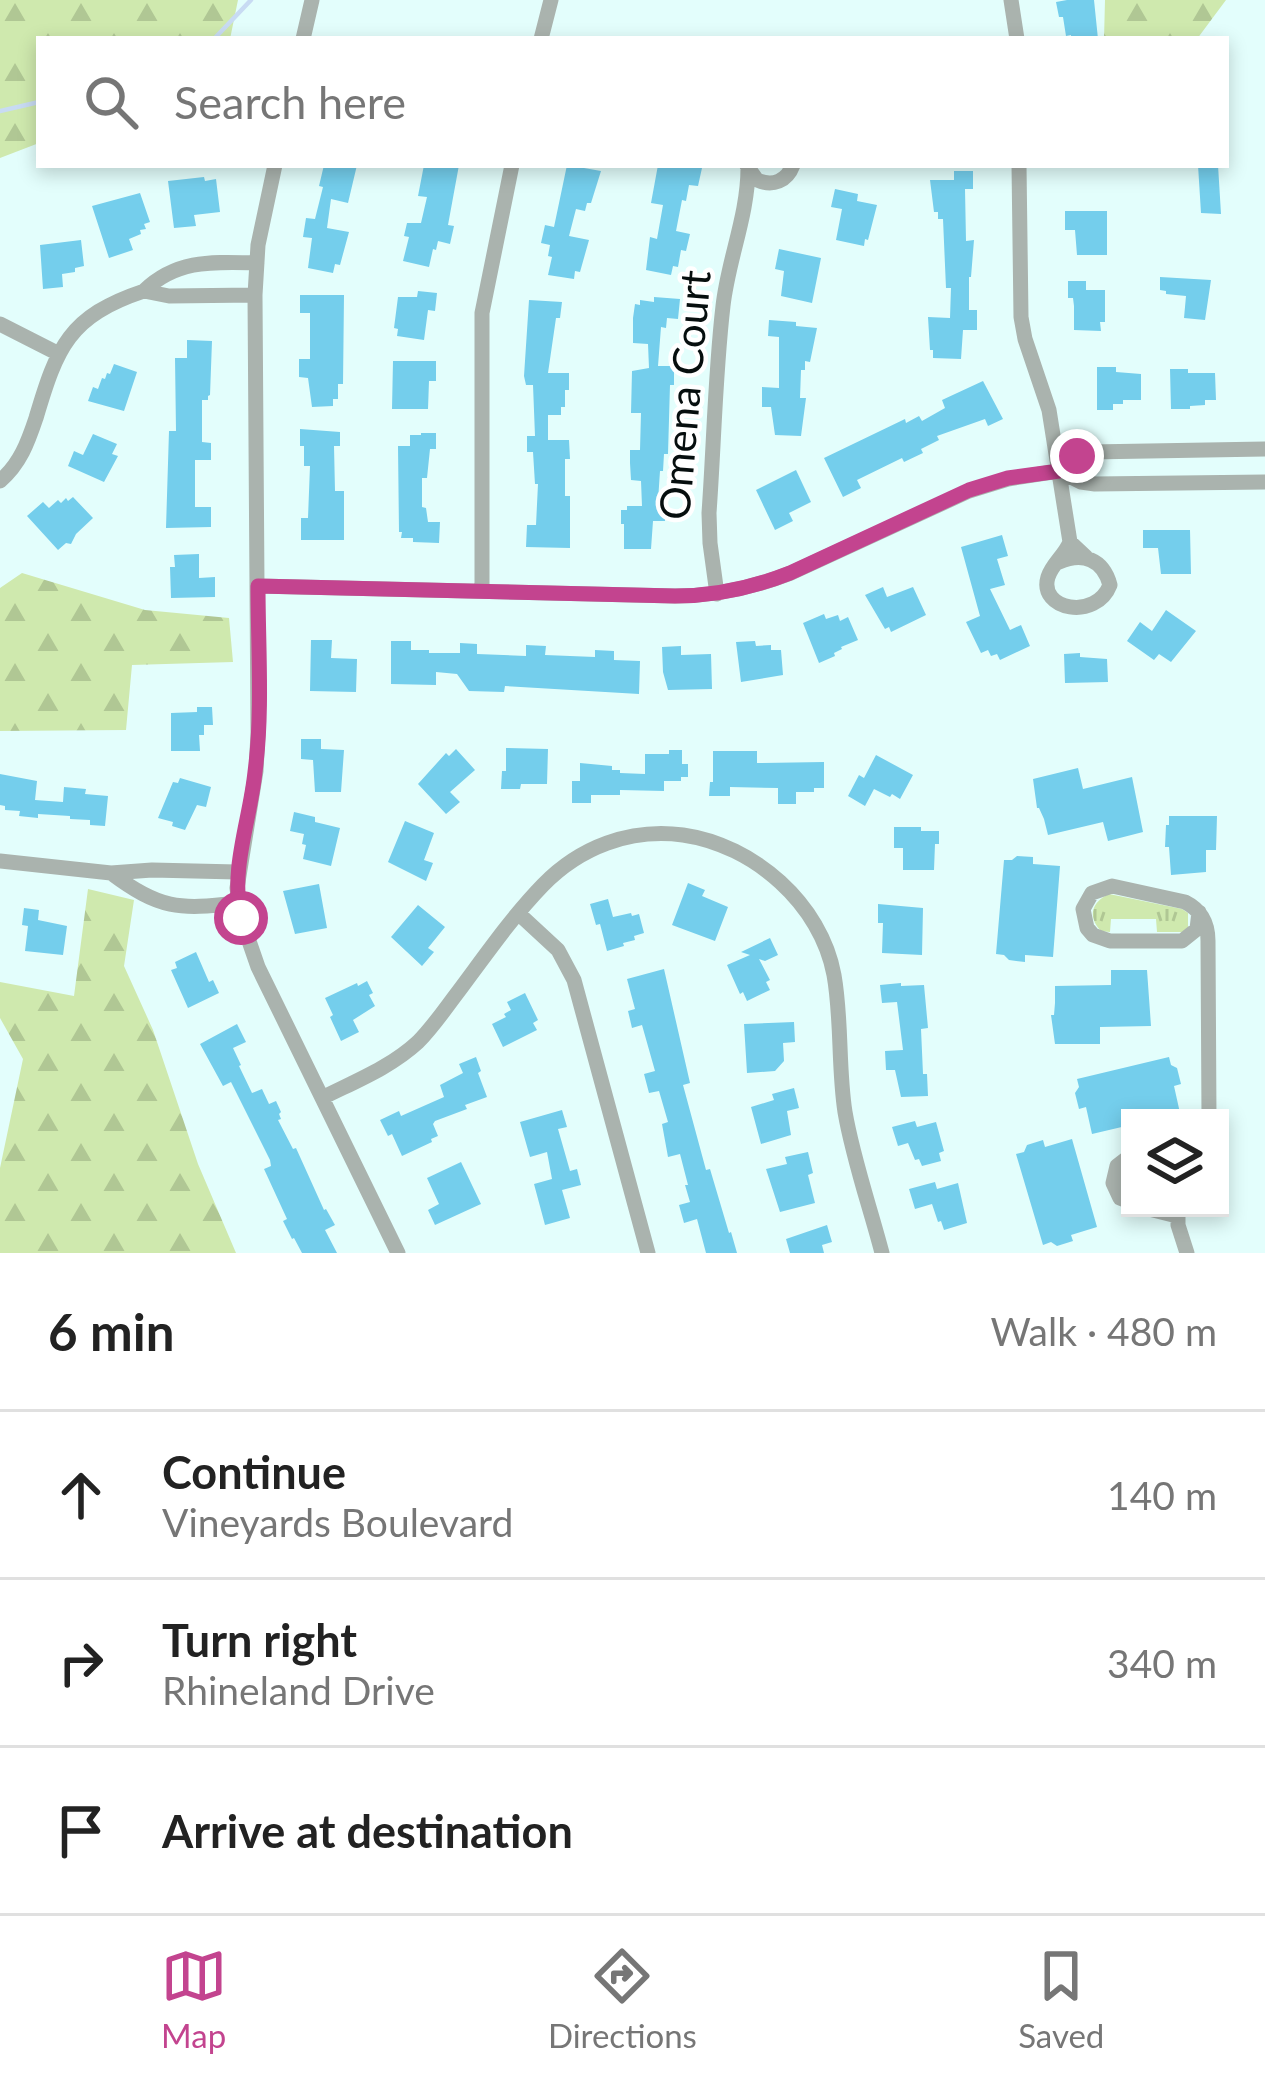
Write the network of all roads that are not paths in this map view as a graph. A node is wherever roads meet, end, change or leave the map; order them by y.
1 (312, 0) edge
2 (550, 0) edge
3 (1012, 0) edge
4 (304, 36) edge
5 (542, 36) edge
6 (1017, 36) edge
7 (274, 168) edge
8 (511, 168) edge
9 (748, 168) edge
10 (749, 168) edge
11 (791, 168) edge
12 (1019, 168) edge
13 (772, 184) junction
14 (746, 202) junction
15 (257, 263) junction
16 (144, 291) junction
17 (255, 296) junction
18 (0, 324) edge
19 (57, 353) junction
20 (1265, 449) edge
21 (1059, 471) junction
22 (0, 482) edge
23 (1265, 482) edge
24 (1070, 542) junction
25 (1086, 557) junction
26 (1059, 562) junction
27 (258, 586) junction
28 (482, 591) junction
29 (716, 594) junction
30 (0, 861) edge
31 (237, 872) junction
32 (111, 873) junction
33 (237, 903) junction
34 (1199, 912) junction
35 (518, 913) junction
36 (1182, 941) junction
37 (1208, 941) junction
38 (323, 1097) junction
39 (1209, 1109) edge
40 (1121, 1163) edge
41 (1121, 1198) edge
42 (1179, 1217) edge
43 (398, 1253) edge
44 (648, 1253) edge
45 (882, 1253) edge
46 (1187, 1253) edge

1 - 4 street
2 - 5 street
3 - 6 street
7 - 15 street
8 - 28 street
9 - 14 street, Omena Court
10 - 13 street, Omena Court
11 - 13 street
12 - 21 street
13 - 14 street
14 - 29 street, Omena Court
15 - 16 street
15 - 17 street
16 - 17 street
16 - 19 street
17 - 27 street
18 - 19 street
19 - 22 street
20 - 21 street
21 - 23 street
21 - 24 street
21 - 29 street
24 - 25 street
24 - 26 street
25 - 26 street
25 - 26 street
27 - 28 street
27 - 31 street
28 - 29 street
30 - 32 street
31 - 32 street
31 - 33 street
32 - 33 street
33 - 38 street
34 - 36 street
34 - 36 street
34 - 37 street
35 - 38 street
35 - 44 street
35 - 45 street
36 - 37 street
37 - 39 street
38 - 43 street
40 - 41 street
42 - 46 street

